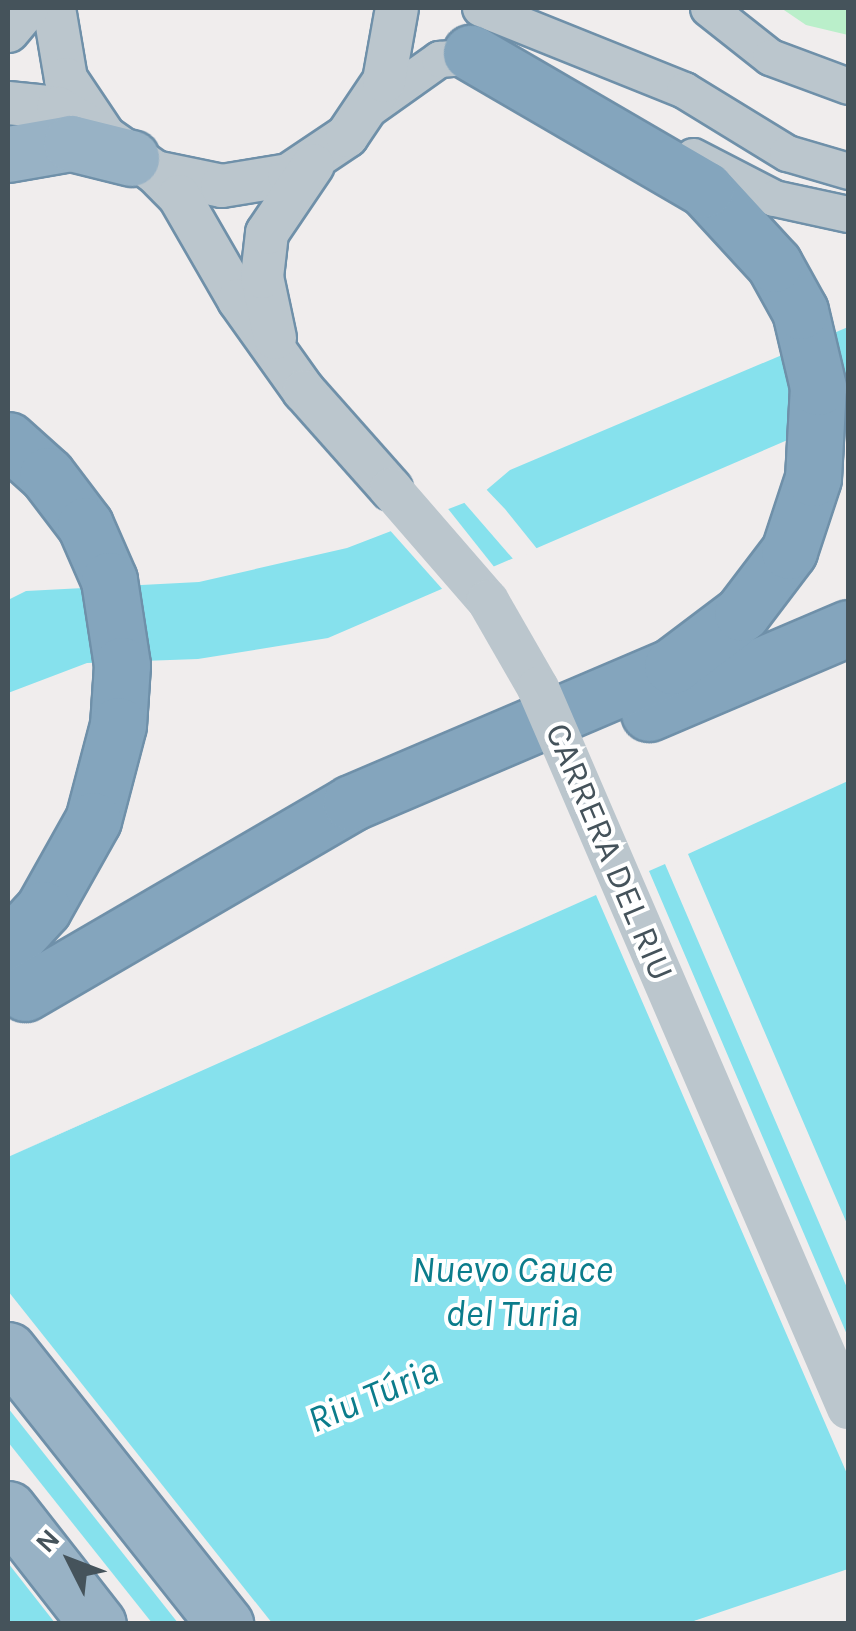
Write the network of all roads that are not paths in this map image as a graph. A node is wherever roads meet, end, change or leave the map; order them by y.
1 (27, 8) edge
2 (54, 8) edge
3 (397, 8) edge
4 (708, 8) edge
5 (476, 30) edge
6 (8, 31) edge
7 (848, 86) edge
8 (8, 103) edge
9 (370, 108) junction
10 (8, 154) edge
11 (130, 156) junction
12 (319, 158) junction
13 (848, 172) edge
14 (848, 214) edge
15 (278, 353) junction
16 (8, 440) edge
17 (848, 628) edge
18 (13, 980) edge
19 (8, 1350) edge
20 (848, 1408) edge
21 (8, 1509) edge
22 (98, 1624) edge
23 (225, 1624) edge

1 - 6 street
2 - 11 street
3 - 9 street
4 - 7 street
5 - 9 street
5 - 13 street
5 - 14 street
5 - 18 highway
8 - 11 street, CARRERA DEL RIU
9 - 12 street
10 - 11 highway
11 - 12 street
11 - 15 street, CARRERA DEL RIU
12 - 15 street
15 - 20 street, CARRERA DEL RIU, bridge
16 - 18 highway
17 - 18 highway
19 - 23 highway
21 - 22 highway

